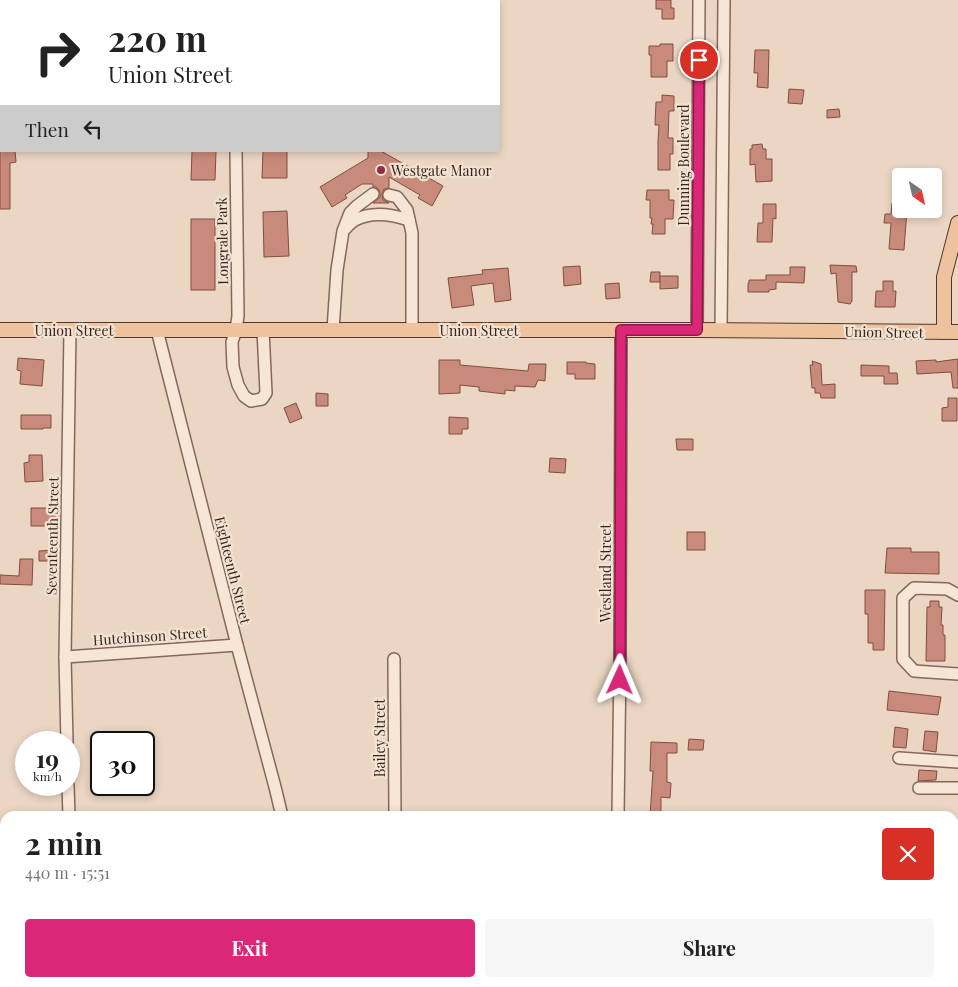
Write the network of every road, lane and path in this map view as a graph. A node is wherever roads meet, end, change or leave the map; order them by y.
1 (700, 0) edge
2 (724, 0) edge
3 (236, 152) edge
4 (373, 194) dead end
5 (389, 194) dead end
6 (409, 220) junction
7 (958, 222) edge
8 (343, 231) junction
9 (0, 330) edge
10 (70, 330) junction
11 (157, 330) junction
12 (236, 330) junction
13 (263, 330) junction
14 (333, 330) junction
15 (412, 330) junction
16 (621, 330) junction
17 (697, 330) junction
18 (721, 330) junction
19 (951, 332) edge
20 (958, 595) edge
21 (237, 645) junction
22 (65, 656) junction
23 (394, 659) dead end
24 (958, 674) edge
25 (67, 731) edge
26 (899, 758) dead end
27 (958, 762) edge
28 (919, 788) dead end
29 (958, 788) edge
30 (68, 796) edge
31 (69, 811) edge
32 (281, 811) edge
33 (395, 811) edge
34 (618, 811) edge

1 - 17 street, Dunning Boulevard
2 - 18 street
3 - 12 street, Longrale Park
4 - 8 street
5 - 6 street
6 - 8 street
6 - 15 street
7 - 19 main road
8 - 14 street
9 - 10 main road, Union Street
10 - 11 main road, Union Street
10 - 22 street, Seventeenth Street
11 - 12 main road, Union Street
11 - 21 street, Eighteenth Street
12 - 13 main road, Union Street
12 - 13 street, Longrale Park
13 - 14 main road, Union Street
14 - 15 main road, Union Street
15 - 16 main road, Union Street
16 - 17 main road, Union Street
16 - 34 street, Westland Street
17 - 18 main road, Union Street
18 - 19 main road, Union Street
20 - 24 street
21 - 22 street, Hutchinson Street
21 - 32 street, Eighteenth Street
22 - 25 street, Seventeenth Street
23 - 33 street, Bailey Street
26 - 27 street
28 - 29 street
30 - 31 street

